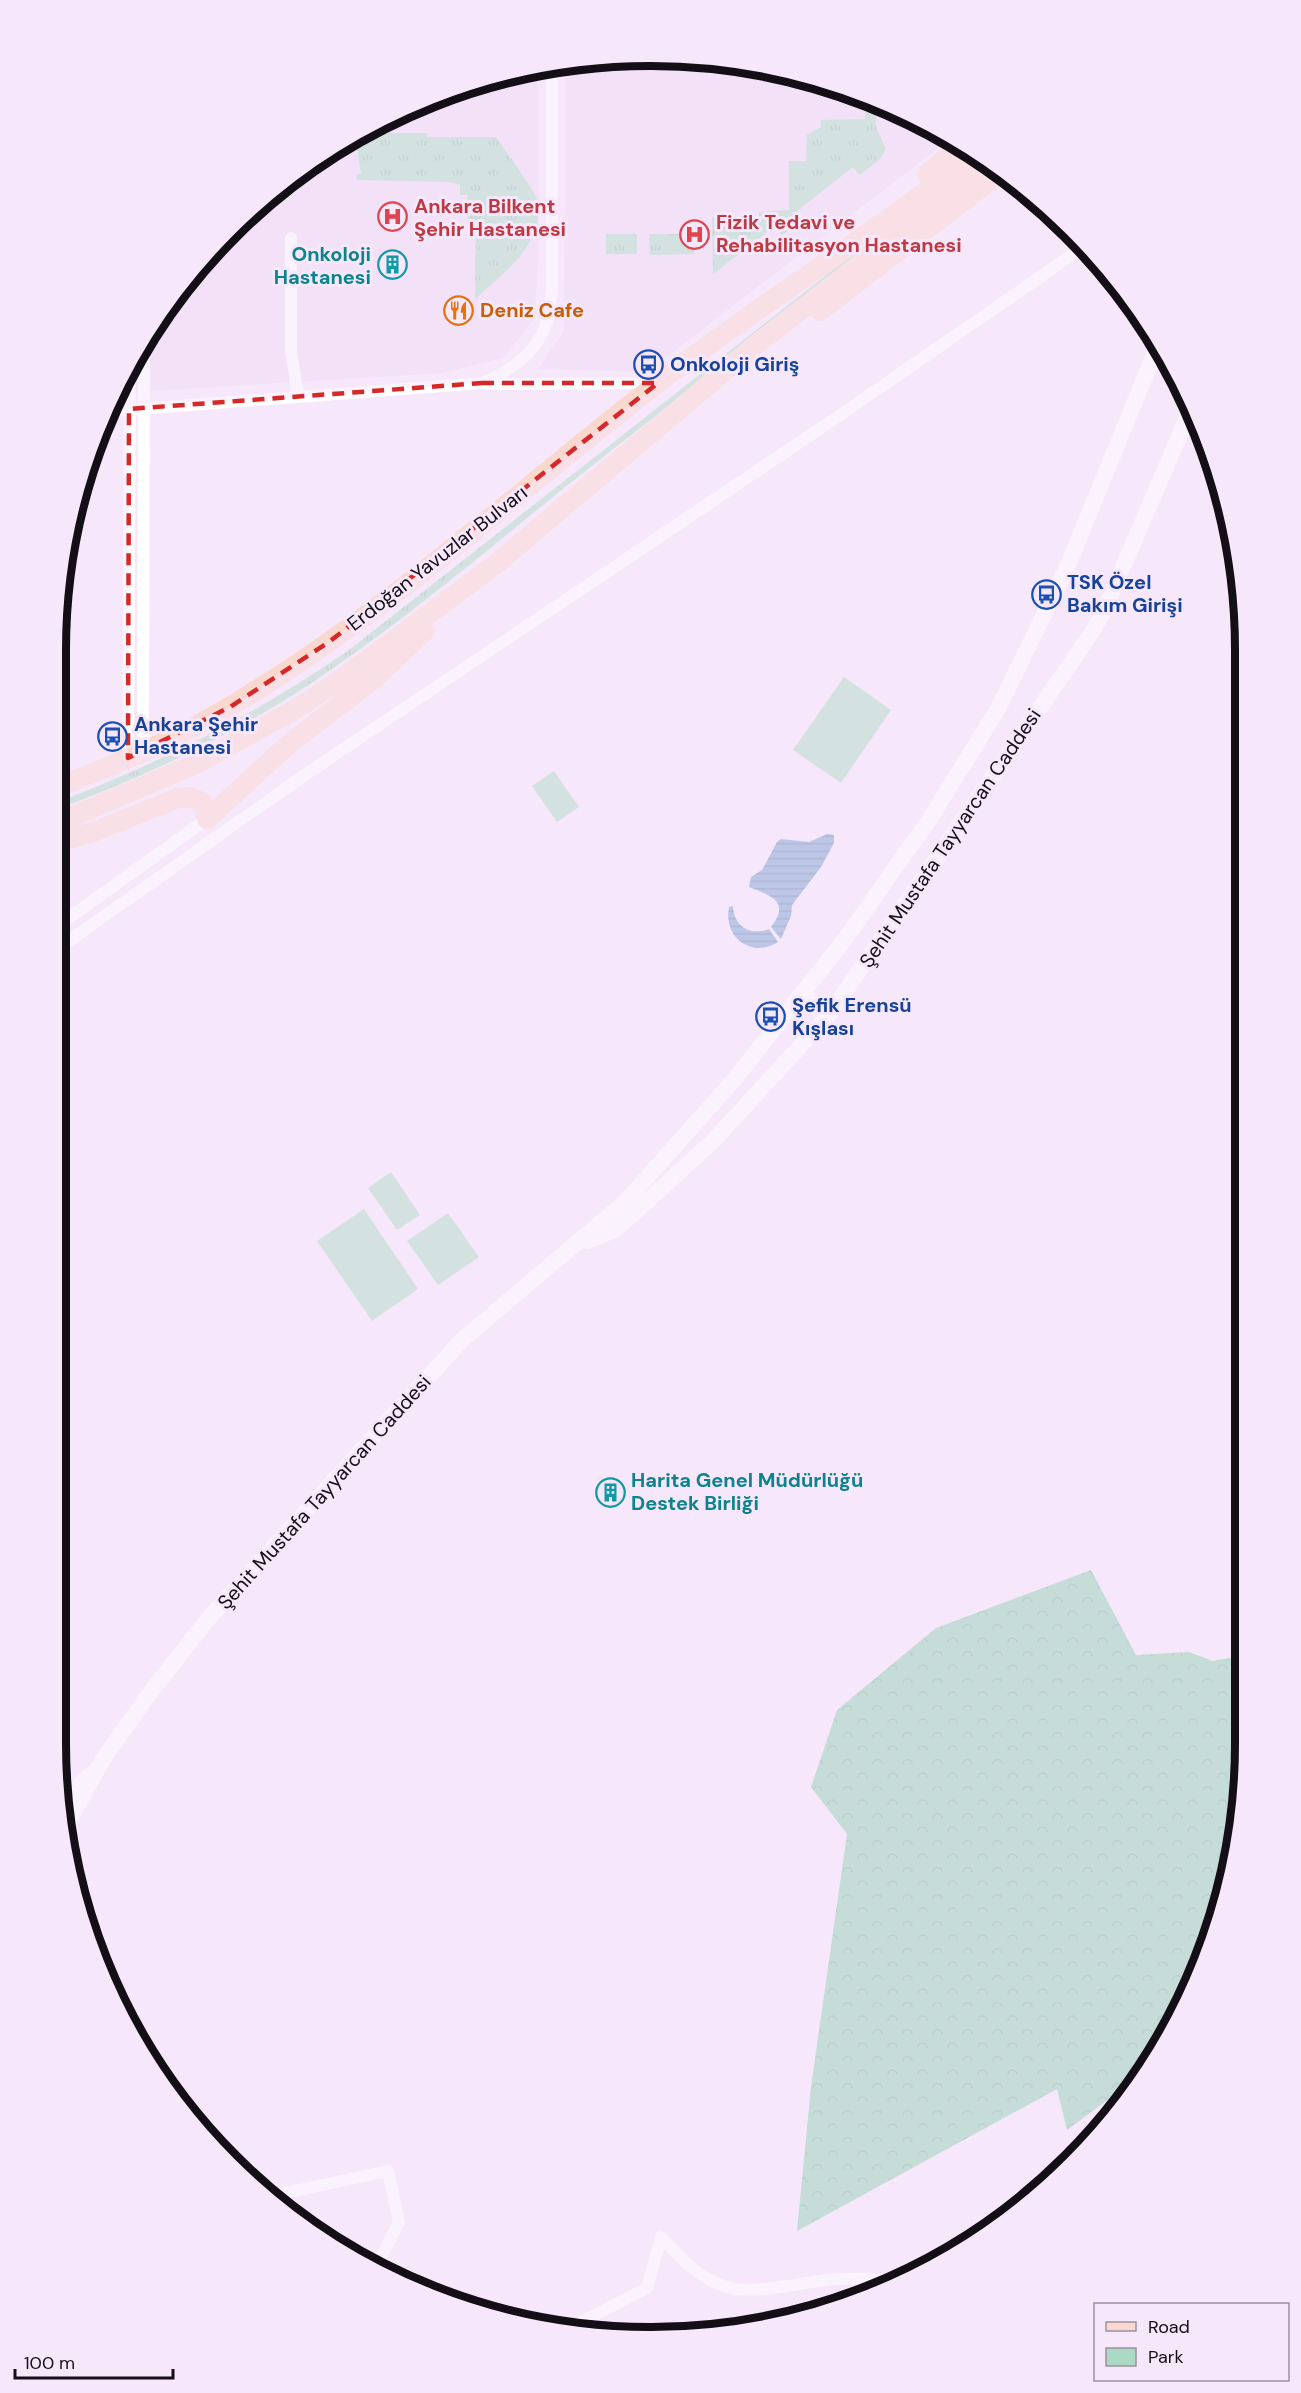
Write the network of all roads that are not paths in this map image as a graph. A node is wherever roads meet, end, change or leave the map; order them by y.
1 (552, 74) edge
2 (954, 151) edge
3 (967, 160) edge
4 (981, 169) edge
5 (993, 178) edge
6 (291, 238) dead end
7 (1077, 251) edge
8 (792, 288) junction
9 (1154, 354) edge
10 (144, 358) edge
11 (482, 383) junction
12 (658, 383) junction
13 (130, 385) edge
14 (298, 396) junction
15 (687, 404) junction
16 (129, 409) junction
17 (143, 409) junction
18 (118, 410) edge
19 (1187, 418) edge
20 (496, 564) junction
21 (135, 754) junction
22 (66, 783) edge
23 (66, 819) edge
24 (207, 819) junction
25 (66, 840) edge
26 (66, 920) edge
27 (66, 943) edge
28 (804, 994) junction
29 (829, 1015) junction
30 (572, 1247) junction
31 (102, 1761) junction
32 (69, 1798) edge
33 (71, 1818) edge
34 (282, 2196) edge
35 (380, 2261) edge
36 (881, 2280) edge
37 (580, 2323) edge

1 - 11 street
2 - 8 main road, Erdoğan Yavuzlar Bulvarı
3 - 8 main road, Erdoğan Yavuzlar Bulvarı
4 - 15 main road, Erdoğan Yavuzlar Bulvarı
5 - 15 main road, Erdoğan Yavuzlar Bulvarı
6 - 14 street
7 - 27 street
8 - 12 main road, Erdoğan Yavuzlar Bulvarı
9 - 28 main road, Şehit Mustafa Tayyarcan Caddesi
10 - 17 street
11 - 12 street
11 - 14 street
12 - 21 main road, Erdoğan Yavuzlar Bulvarı
13 - 16 street
14 - 17 street
15 - 20 main road, Erdoğan Yavuzlar Bulvarı
16 - 17 street
16 - 18 street
16 - 21 street
17 - 21 street
19 - 29 main road, Şehit Mustafa Tayyarcan Caddesi
20 - 23 main road, Erdoğan Yavuzlar Bulvarı
20 - 24 main road
21 - 22 main road, Erdoğan Yavuzlar Bulvarı
24 - 25 main road
24 - 26 street
28 - 29 main road
28 - 30 main road, Şehit Mustafa Tayyarcan Caddesi
29 - 30 main road, Şehit Mustafa Tayyarcan Caddesi
30 - 31 main road, Şehit Mustafa Tayyarcan Caddesi
31 - 32 main road, Şehit Mustafa Tayyarcan Caddesi
31 - 33 main road, Şehit Mustafa Tayyarcan Caddesi
34 - 35 street
36 - 37 street

